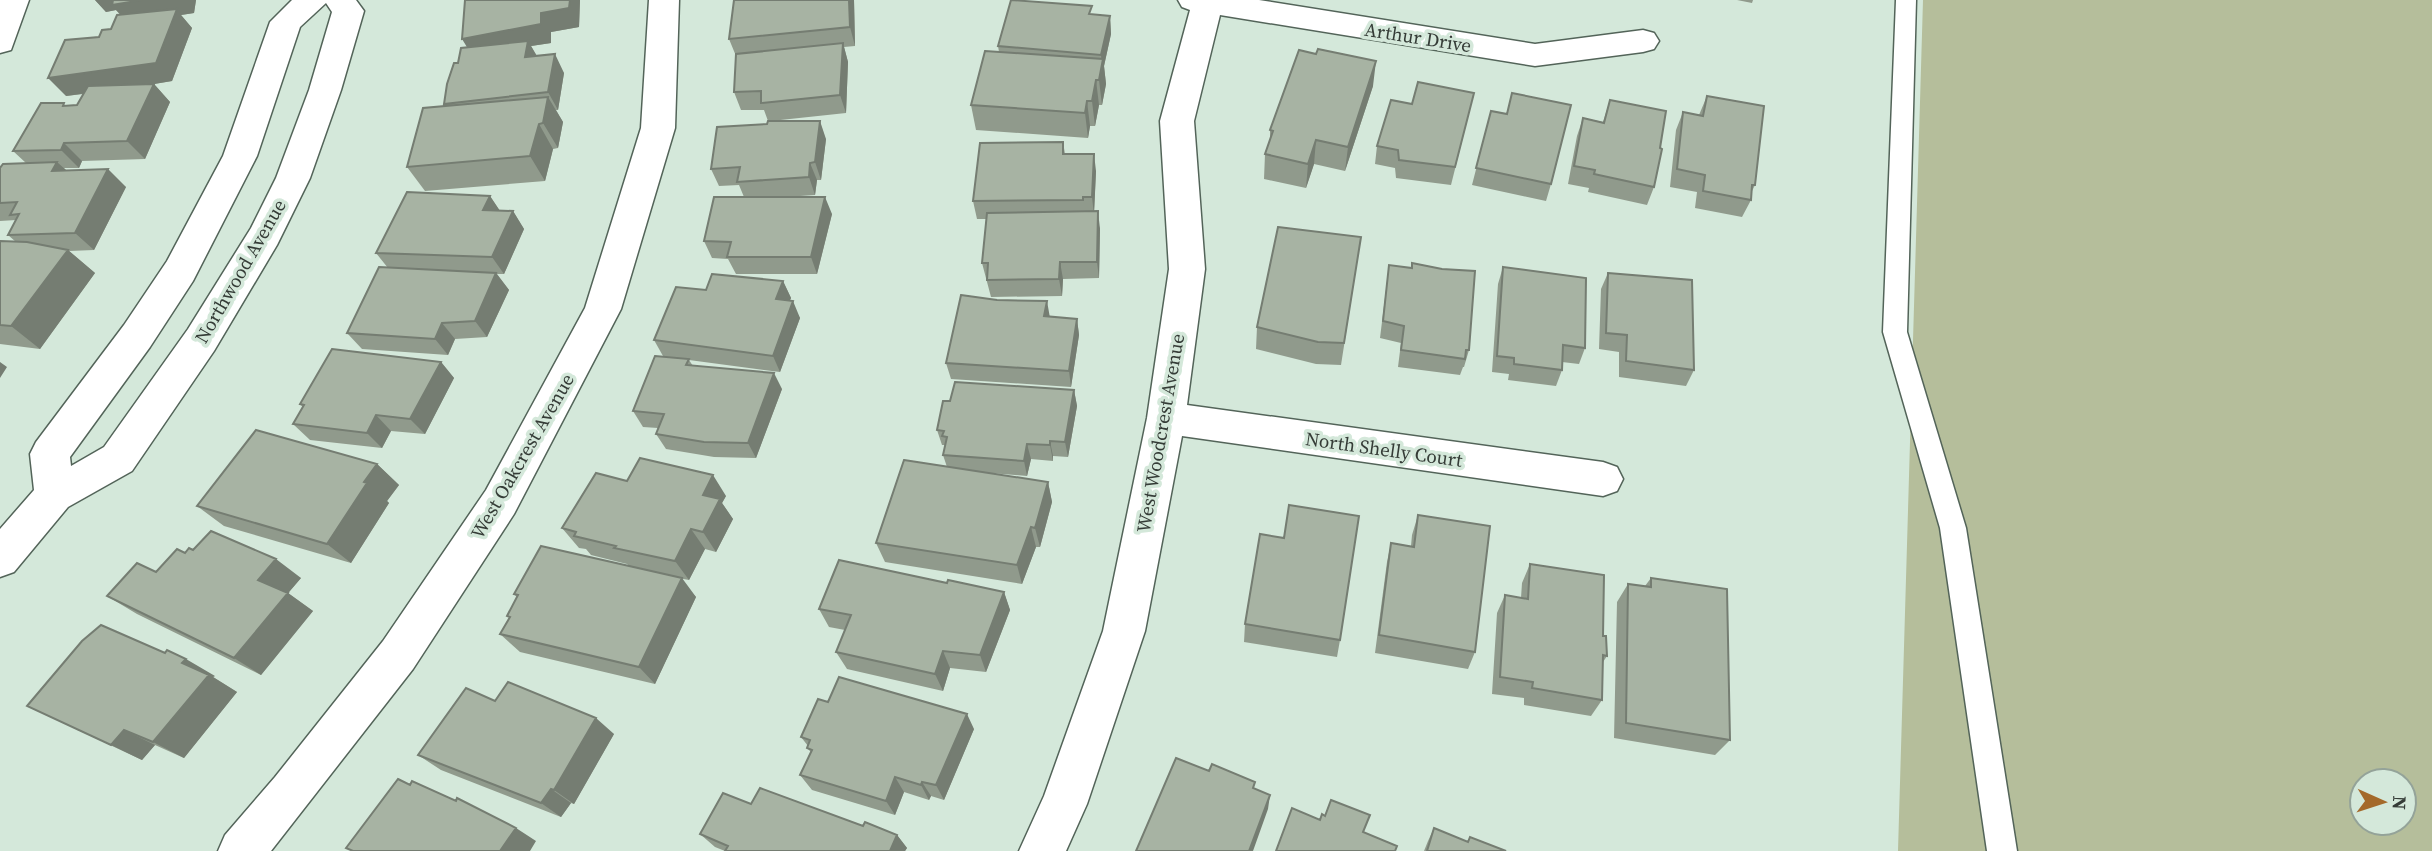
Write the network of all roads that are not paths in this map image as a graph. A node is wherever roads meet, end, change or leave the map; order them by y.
1 (14, 0) edge
2 (312, 0) edge
3 (338, 0) edge
4 (664, 0) edge
5 (1906, 0) edge
6 (1200, 1) edge
7 (1643, 41) dead end
8 (0, 42) edge
9 (1166, 418) junction
10 (1603, 479) dead end
11 (54, 495) junction
12 (0, 559) edge
13 (241, 851) edge
14 (1042, 851) edge
15 (2002, 851) edge

1 - 8 street
2 - 11 street
3 - 11 street, Northwood Avenue
4 - 13 street, West Oakcrest Avenue
5 - 15 lane
6 - 7 street, Arthur Drive
6 - 9 street, West Woodcrest Avenue
9 - 10 street, North Shelly Court
9 - 14 street, West Woodcrest Avenue
11 - 12 street, Northwood Avenue

